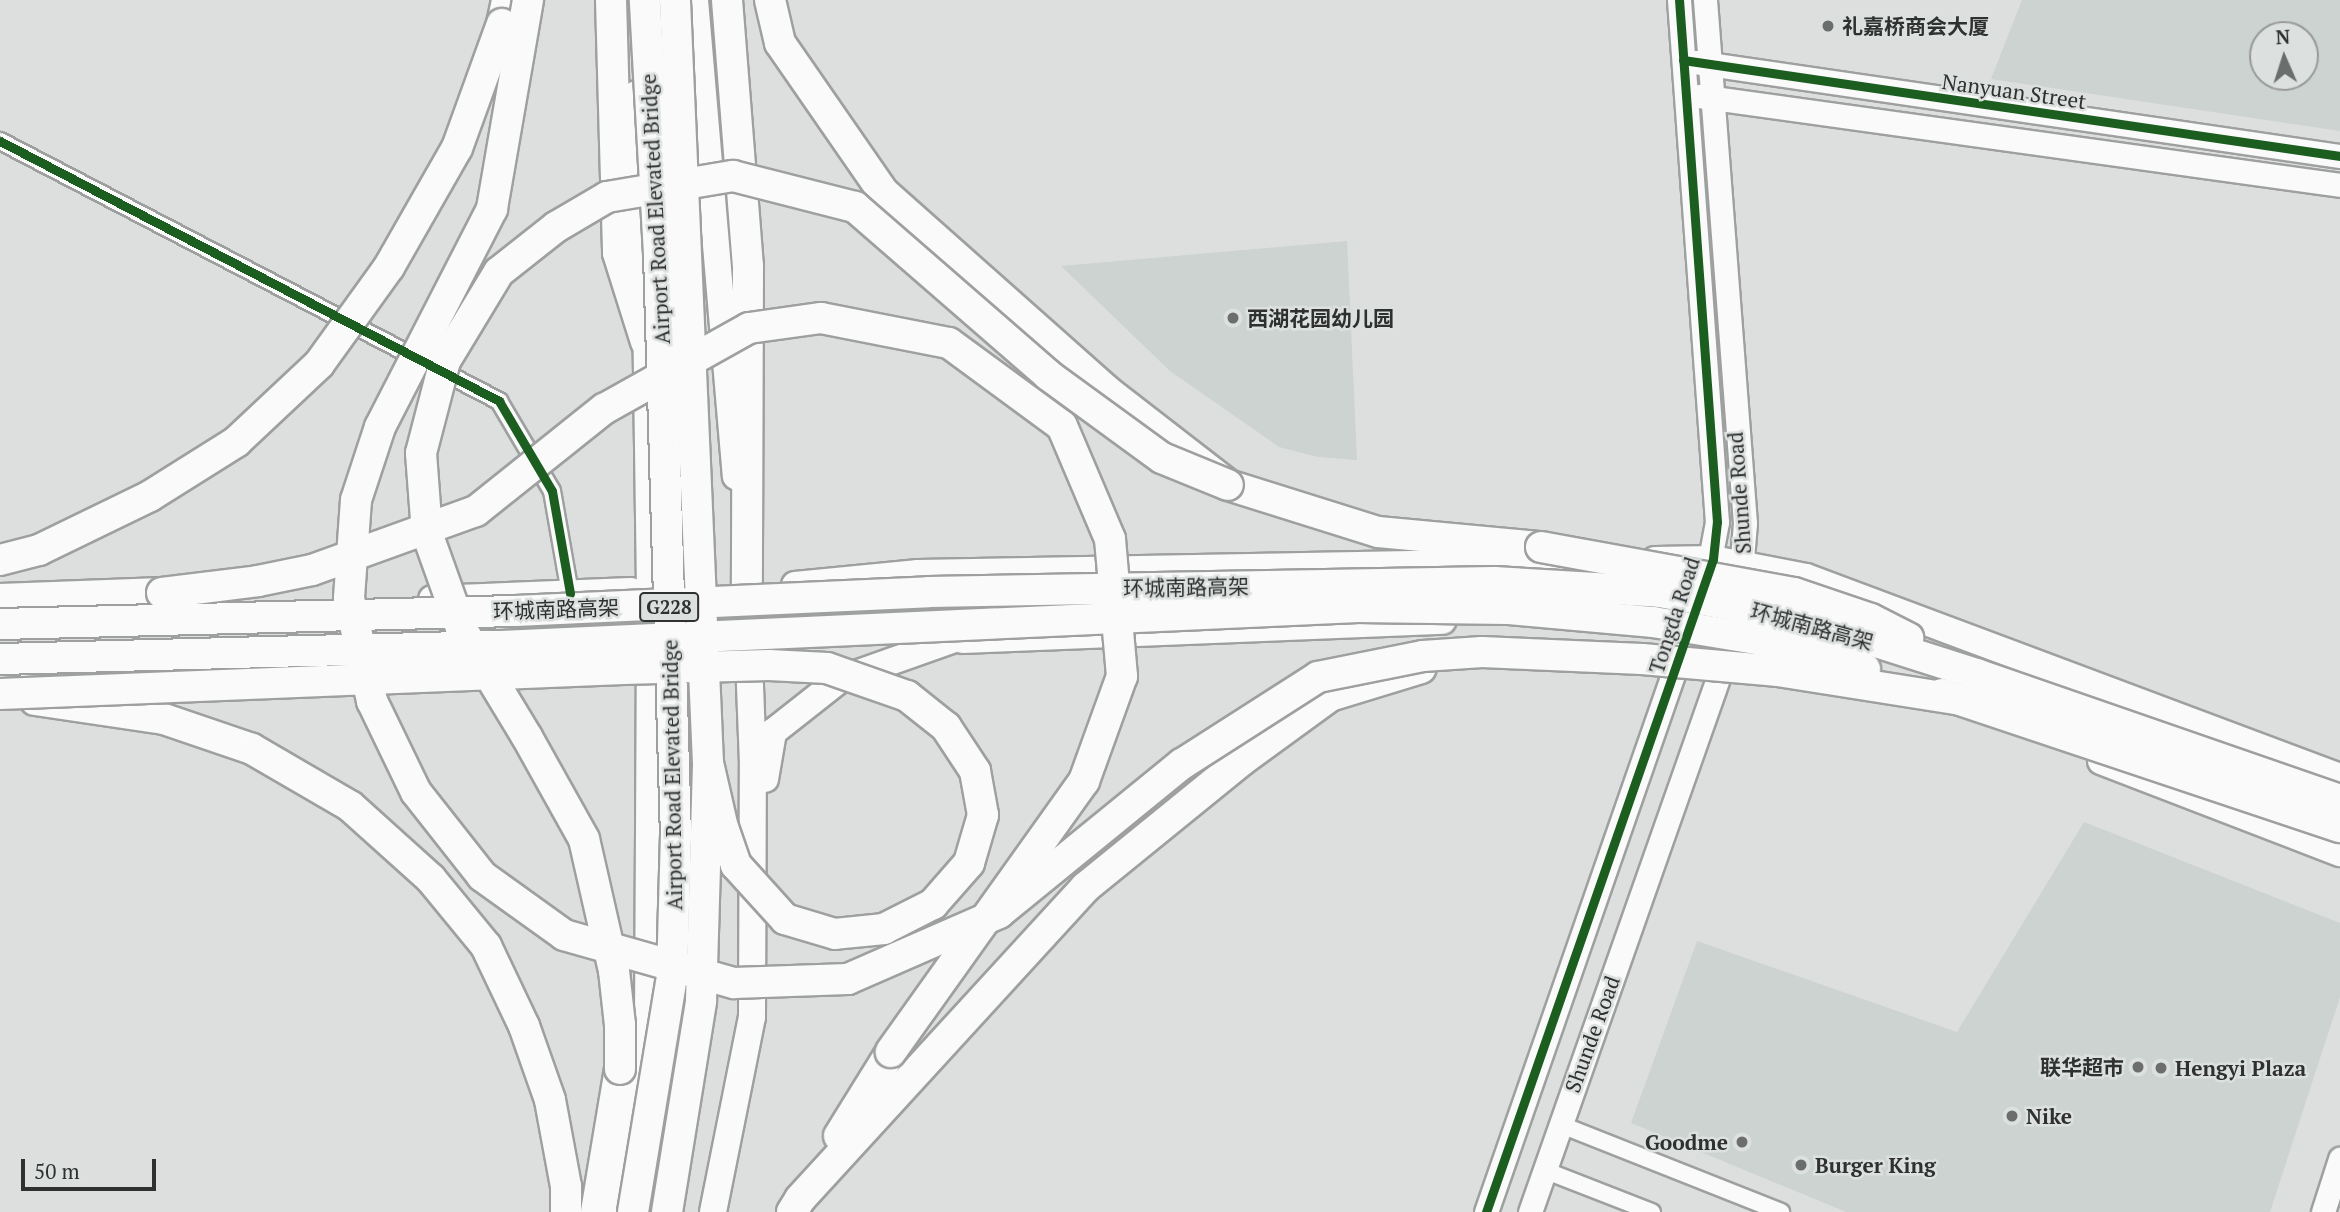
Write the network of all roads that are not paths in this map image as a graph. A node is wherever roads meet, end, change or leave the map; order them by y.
1 (507, 0) edge
2 (528, 0) edge
3 (611, 0) edge
4 (631, 0) edge
5 (645, 0) edge
6 (675, 0) edge
7 (695, 0) edge
8 (727, 0) edge
9 (770, 0) edge
10 (1679, 0) edge
11 (1705, 0) edge
12 (1683, 60) junction
13 (1709, 64) junction
14 (1685, 94) junction
15 (1711, 98) junction
16 (0, 141) edge
17 (2340, 156) edge
18 (2340, 185) edge
19 (646, 342) junction
20 (1228, 485) junction
21 (1713, 559) junction
22 (0, 560) edge
23 (1744, 564) junction
24 (650, 590) junction
25 (747, 590) junction
26 (570, 593) junction
27 (0, 599) edge
28 (0, 615) edge
29 (0, 624) edge
30 (1686, 639) junction
31 (952, 640) junction
32 (1730, 647) junction
33 (749, 648) junction
34 (650, 649) junction
35 (1482, 652) junction
36 (0, 659) edge
37 (1976, 674) junction
38 (0, 679) edge
39 (0, 694) edge
40 (1961, 700) junction
41 (708, 763) junction
42 (2340, 777) edge
43 (2340, 800) edge
44 (2340, 828) edge
45 (753, 853) junction
46 (2340, 853) edge
47 (1559, 1124) junction
48 (2340, 1159) edge
49 (1544, 1170) junction
50 (796, 1206) edge
51 (566, 1212) edge
52 (596, 1212) edge
53 (610, 1212) edge
54 (633, 1212) edge
55 (667, 1212) edge
56 (713, 1212) edge
57 (1486, 1212) edge
58 (1530, 1212) edge
59 (1652, 1212) edge
60 (1781, 1212) edge
61 (2323, 1212) edge

1 - 22 highway, bridge
2 - 35 highway, bridge
3 - 19 highway
4 - 19 main road
5 - 54 highway, Airport Road Elevated Bridge / G228, bridge
6 - 41 highway, Airport Road Elevated Bridge / G228, bridge
7 - 25 main road
8 - 25 highway
9 - 20 highway, bridge
10 - 12 street, Tongda Road
11 - 13 street, Shunde Road
12 - 13 street, Nanyuan Street
12 - 14 street, Tongda Road
13 - 15 street, Shunde Road
13 - 17 street, Nanyuan Street
14 - 15 street
14 - 21 street, Tongda Road
15 - 18 street
15 - 23 street, Shunde Road
16 - 26 street
19 - 24 main road
20 - 37 highway, bridge
20 - 52 highway, bridge
21 - 23 main road
21 - 25 main road
21 - 30 street, Tongda Road
23 - 32 street, Shunde Road
23 - 42 main road
24 - 25 main road
24 - 26 main road
24 - 34 main road
25 - 33 main road
26 - 28 main road
27 - 50 highway, bridge
29 - 37 highway, 环城南路高架, bridge
30 - 31 main road
30 - 32 main road
30 - 57 street, Tongda Road
31 - 33 main road
31 - 45 main road
32 - 46 main road
32 - 47 street, Shunde Road
33 - 34 main road
33 - 45 main road
34 - 38 main road
34 - 53 main road
35 - 40 highway, bridge
35 - 50 highway, bridge
36 - 40 highway, 环城南路高架, bridge
37 - 43 highway, 环城南路高架, bridge
39 - 41 highway, bridge
39 - 51 highway, bridge
40 - 44 highway, 环城南路高架, bridge
41 - 55 highway, Airport Road Elevated Bridge / G228, bridge
45 - 56 main road
47 - 49 street, Shunde Road
47 - 60 street
48 - 61 street
49 - 58 street, Shunde Road
49 - 59 street

